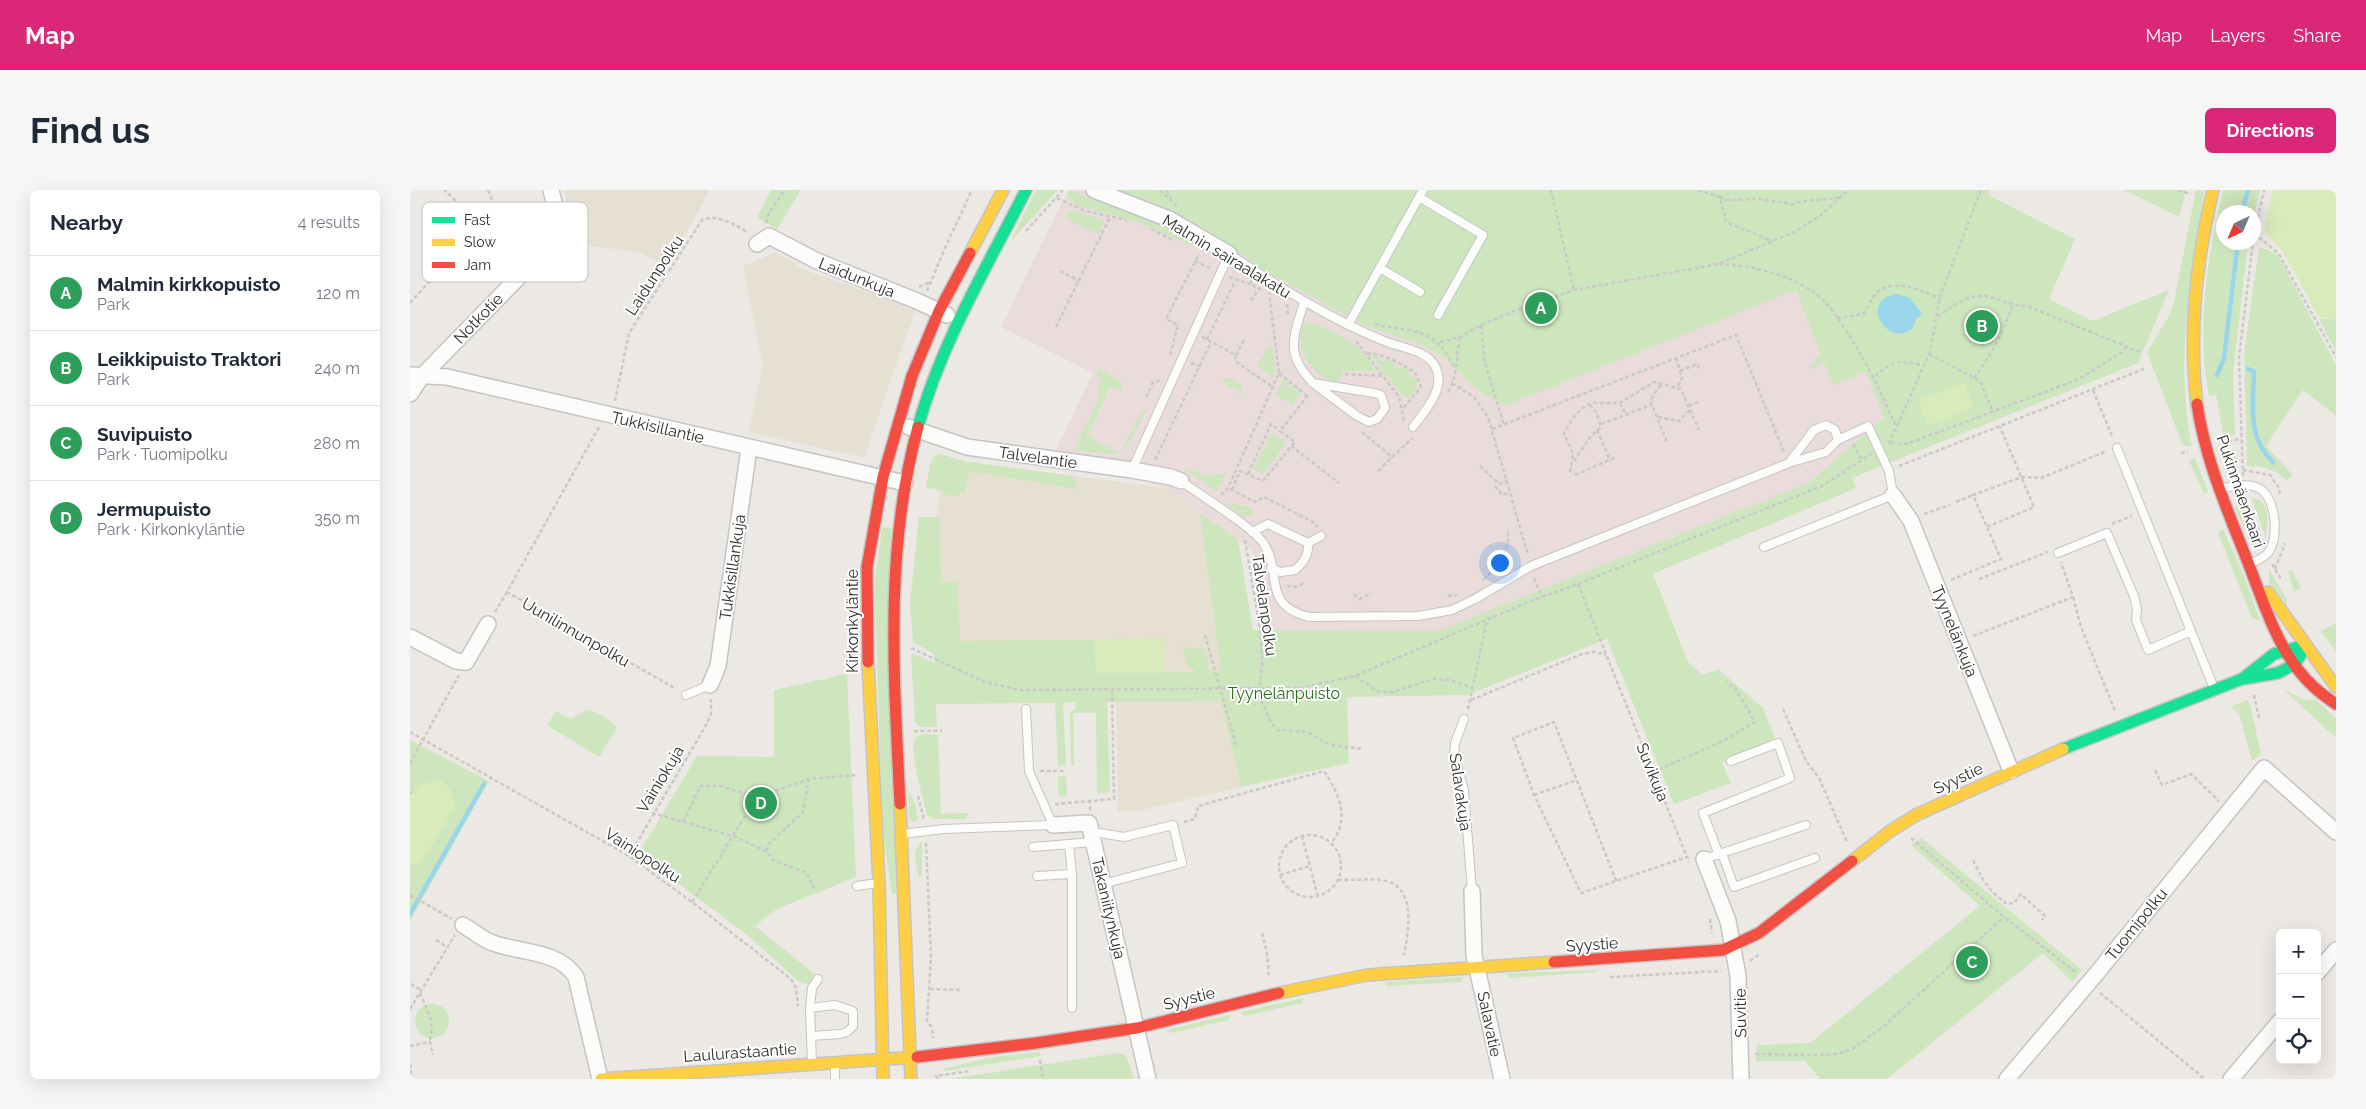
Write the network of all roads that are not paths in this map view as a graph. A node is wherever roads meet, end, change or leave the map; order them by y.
1 (1003, 190) edge
2 (1026, 190) edge
3 (1094, 190) edge
4 (2213, 190) edge
5 (1421, 193) edge
6 (763, 240) road end
7 (1229, 254) junction
8 (1380, 268) junction
9 (512, 282) edge
10 (1420, 292) dead end
11 (1304, 302) junction
12 (939, 311) junction
13 (1438, 315) dead end
14 (959, 322) junction
15 (1348, 325) junction
16 (416, 376) edge
17 (1312, 387) junction
18 (410, 394) edge
19 (898, 422) junction
20 (1411, 428) road end
21 (917, 430) junction
22 (1838, 440) junction
23 (1803, 446) junction
24 (2113, 447) road end
25 (749, 448) junction
26 (1808, 457) junction
27 (1789, 463) junction
28 (1132, 470) junction
29 (883, 477) junction
30 (1181, 482) joint
31 (906, 483) junction
32 (2219, 489) junction
33 (1893, 495) junction
34 (1252, 532) junction
35 (1321, 536) road end
36 (1308, 543) junction
37 (1764, 547) dead end
38 (2058, 553) road end
39 (2249, 565) junction
40 (1271, 568) junction
41 (488, 624) road end
42 (2192, 631) junction
43 (410, 636) edge
44 (2306, 646) junction
45 (2285, 648) junction
46 (2295, 664) junction
47 (2242, 679) junction
48 (710, 686) joint
49 (2336, 687) edge
50 (2215, 690) junction
51 (686, 695) road end
52 (2336, 704) edge
53 (1026, 709) dead end
54 (1464, 719) road end
55 (1731, 761) dead end
56 (2012, 770) junction
57 (1053, 825) junction
58 (1806, 825) dead end
59 (2336, 832) edge
60 (1091, 833) junction
61 (901, 834) junction
62 (1069, 844) junction
63 (1033, 847) dead end
64 (1720, 854) junction
65 (1815, 858) dead end
66 (1697, 863) joint
67 (1072, 874) junction
68 (1037, 876) dead end
69 (878, 882) junction
70 (1103, 884) junction
71 (857, 886) dead end
72 (1472, 891) joint
73 (463, 925) road end
74 (1733, 947) junction
75 (2336, 950) edge
76 (1478, 968) junction
77 (2321, 968) edge
78 (818, 979) dead end
79 (810, 1008) junction
80 (1072, 1008) dead end
81 (2276, 1026) edge
82 (1137, 1028) junction
83 (811, 1036) junction
84 (910, 1056) junction
85 (882, 1058) junction
86 (835, 1062) junction
87 (812, 1063) junction
88 (768, 1072) edge
89 (600, 1079) edge
90 (835, 1079) edge
91 (883, 1079) edge
92 (911, 1079) edge
93 (1148, 1079) edge
94 (1502, 1079) edge
95 (1741, 1079) edge
96 (2006, 1079) edge
97 (2231, 1079) edge

1 - 12 main road, Kirkonkyläntie
2 - 14 main road
3 - 7 street, Malmin sairaalakatu
4 - 32 main road, Pukinmäenkaari
5 - 8 lane
5 - 13 lane
6 - 12 street, Laidunkuja
7 - 11 lane, Malmin sairaalakatu
7 - 28 lane
8 - 10 lane
8 - 15 lane
9 - 16 street, Notkotie
11 - 15 lane
11 - 17 lane, Malmin sairaalakatu
12 - 14 street, Laidunkuja
12 - 19 main road, Kirkonkyläntie
14 - 21 main road
15 - 20 lane
16 - 18 street, Notkotie
16 - 25 street, Tukkisillantie
17 - 17 lane, Malmin sairaalakatu
19 - 21 street, Talvelantie
19 - 29 main road, Kirkonkyläntie
21 - 28 street, Talvelantie
21 - 31 main road
22 - 23 lane
22 - 26 lane
22 - 33 lane
23 - 26 lane
23 - 27 lane
24 - 42 lane
25 - 29 street, Tukkisillantie
25 - 48 street, Tukkisillankuja
26 - 27 lane
27 - 40 lane
28 - 30 street, Talvelantie
29 - 31 street, Tukkisillantie
29 - 69 main road, Kirkonkyläntie
30 - 34 lane
31 - 61 main road
32 - 39 main road, Pukinmäenkaari
32 - 39 lane
33 - 37 lane
33 - 56 street, Tyynelänkuja
34 - 36 lane
34 - 40 lane
35 - 36 lane
36 - 40 lane
38 - 42 lane
39 - 44 main road, Pukinmäenkaari
39 - 45 main road, Pukinmäenkaari
41 - 43 street
42 - 50 lane
44 - 45 main road, Syystie
44 - 46 main road
44 - 49 main road, Pukinmäenkaari
45 - 46 main road, Pukinmäenkaari
45 - 47 main road, Syystie
46 - 47 main road, Syystie
46 - 52 main road, Pukinmäenkaari
47 - 50 main road, Syystie
48 - 51 lane
50 - 56 main road, Syystie
53 - 57 lane
54 - 72 lane, Salavakuja
55 - 64 lane
56 - 74 main road, Syystie
57 - 60 street
57 - 61 lane
58 - 64 lane
59 - 96 street, Tuomipolku
60 - 62 lane
60 - 70 street, Takaniitynkuja
60 - 70 lane
61 - 84 main road
62 - 63 lane
62 - 67 lane
64 - 65 lane
64 - 66 lane
66 - 74 street
67 - 68 lane
67 - 80 lane
69 - 71 lane
69 - 85 main road, Kirkonkyläntie
70 - 82 street, Takaniitynkuja
72 - 76 street, Salavakuja
73 - 89 street
74 - 76 main road, Syystie
74 - 95 street, Suvitie
75 - 77 street
76 - 82 main road, Syystie
76 - 94 street, Salavatie
78 - 79 lane
79 - 83 lane
79 - 83 lane
81 - 97 street
82 - 84 main road, Syystie
82 - 93 street, Takaniitynkuja
83 - 87 lane
84 - 85 main road, Syystie
84 - 92 main road
85 - 86 main road, Laulurastaantie
85 - 91 main road, Kirkonkyläntie
86 - 87 main road, Laulurastaantie
86 - 90 lane
87 - 88 main road, Laulurastaantie
88 - 89 main road, Laulurastaantie

